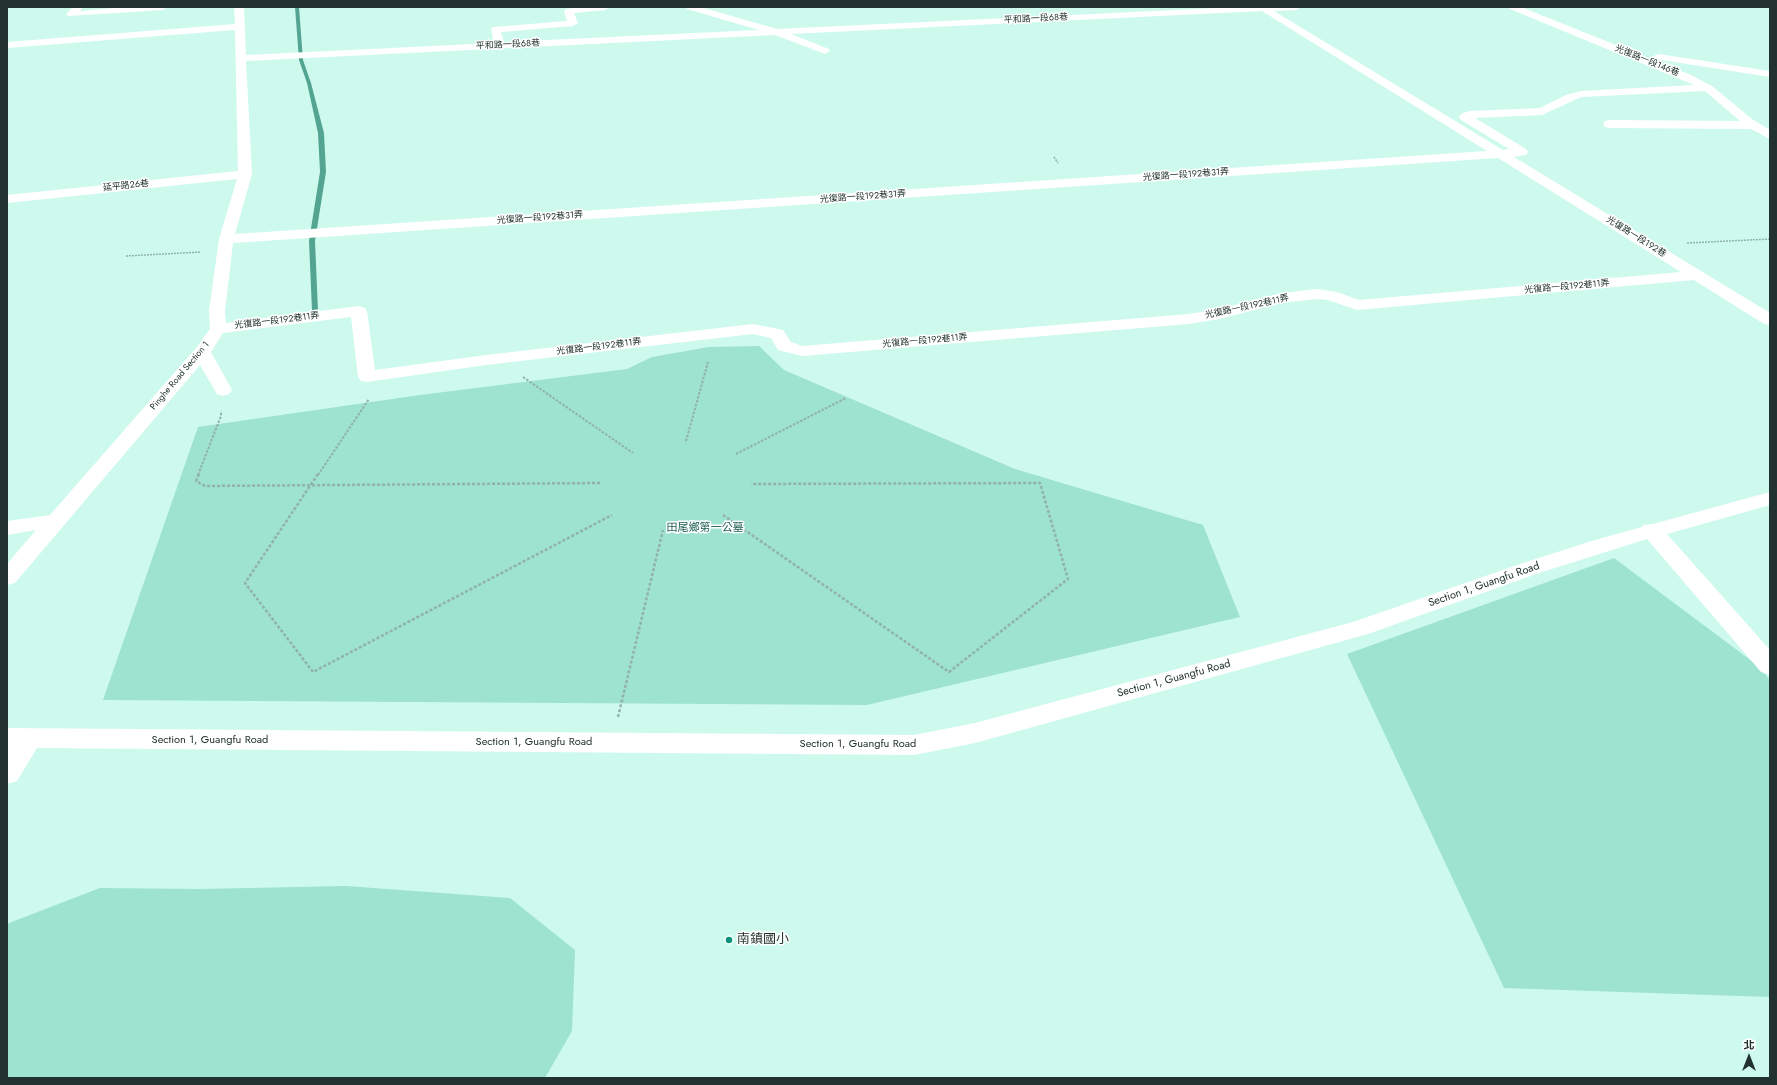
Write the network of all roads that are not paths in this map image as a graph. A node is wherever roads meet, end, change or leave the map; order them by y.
1 (78, 7) edge
2 (163, 7) edge
3 (239, 7) edge
4 (605, 7) edge
5 (690, 7) edge
6 (1296, 7) edge
7 (1513, 7) edge
8 (1263, 8) edge
9 (239, 27) junction
10 (776, 32) junction
11 (7, 45) edge
12 (499, 45) junction
13 (825, 51) dead end
14 (1622, 51) junction
15 (240, 58) junction
16 (1770, 74) edge
17 (1708, 88) junction
18 (1609, 124) dead end
19 (1752, 124) junction
20 (1770, 135) edge
21 (1501, 154) junction
22 (244, 174) junction
23 (7, 199) edge
24 (225, 245) junction
25 (1698, 275) junction
26 (1770, 320) edge
27 (218, 329) junction
28 (202, 352) junction
29 (223, 390) road end
30 (1770, 498) edge
31 (58, 520) junction
32 (7, 528) edge
33 (1651, 530) junction
34 (7, 578) edge
35 (1770, 666) edge
36 (18, 739) edge
37 (7, 773) edge

1 - 2 street
3 - 9 street
4 - 12 street
5 - 10 street, 平和路一段68巷
6 - 8 street, 平和路一段68巷
7 - 14 street, 光復路一段146巷
8 - 10 street, 平和路一段68巷
8 - 21 street, 光復路一段192巷
9 - 11 street
9 - 15 street
10 - 12 street, 平和路一段68巷
10 - 13 street
12 - 15 street, 平和路一段68巷
14 - 16 street
14 - 17 street, 光復路一段146巷
15 - 22 street
17 - 19 street, 光復路一段146巷
17 - 21 street, 光復路一段192巷31弄
18 - 19 street
19 - 20 street, 光復路一段146巷
21 - 24 street, 光復路一段192巷31弄
21 - 25 street, 光復路一段192巷
22 - 23 street, 延平路26巷
22 - 24 street
24 - 27 street
25 - 26 street, 光復路一段192巷
25 - 27 street, 光復路一段192巷11弄
27 - 28 street, Pinghe Road Section 1
28 - 29 street
28 - 31 street, Pinghe Road Section 1
30 - 33 street, Section 1, Guangfu Road
31 - 32 street
31 - 34 street, Pinghe Road Section 1
33 - 35 street
33 - 36 street, Section 1, Guangfu Road
36 - 37 street

